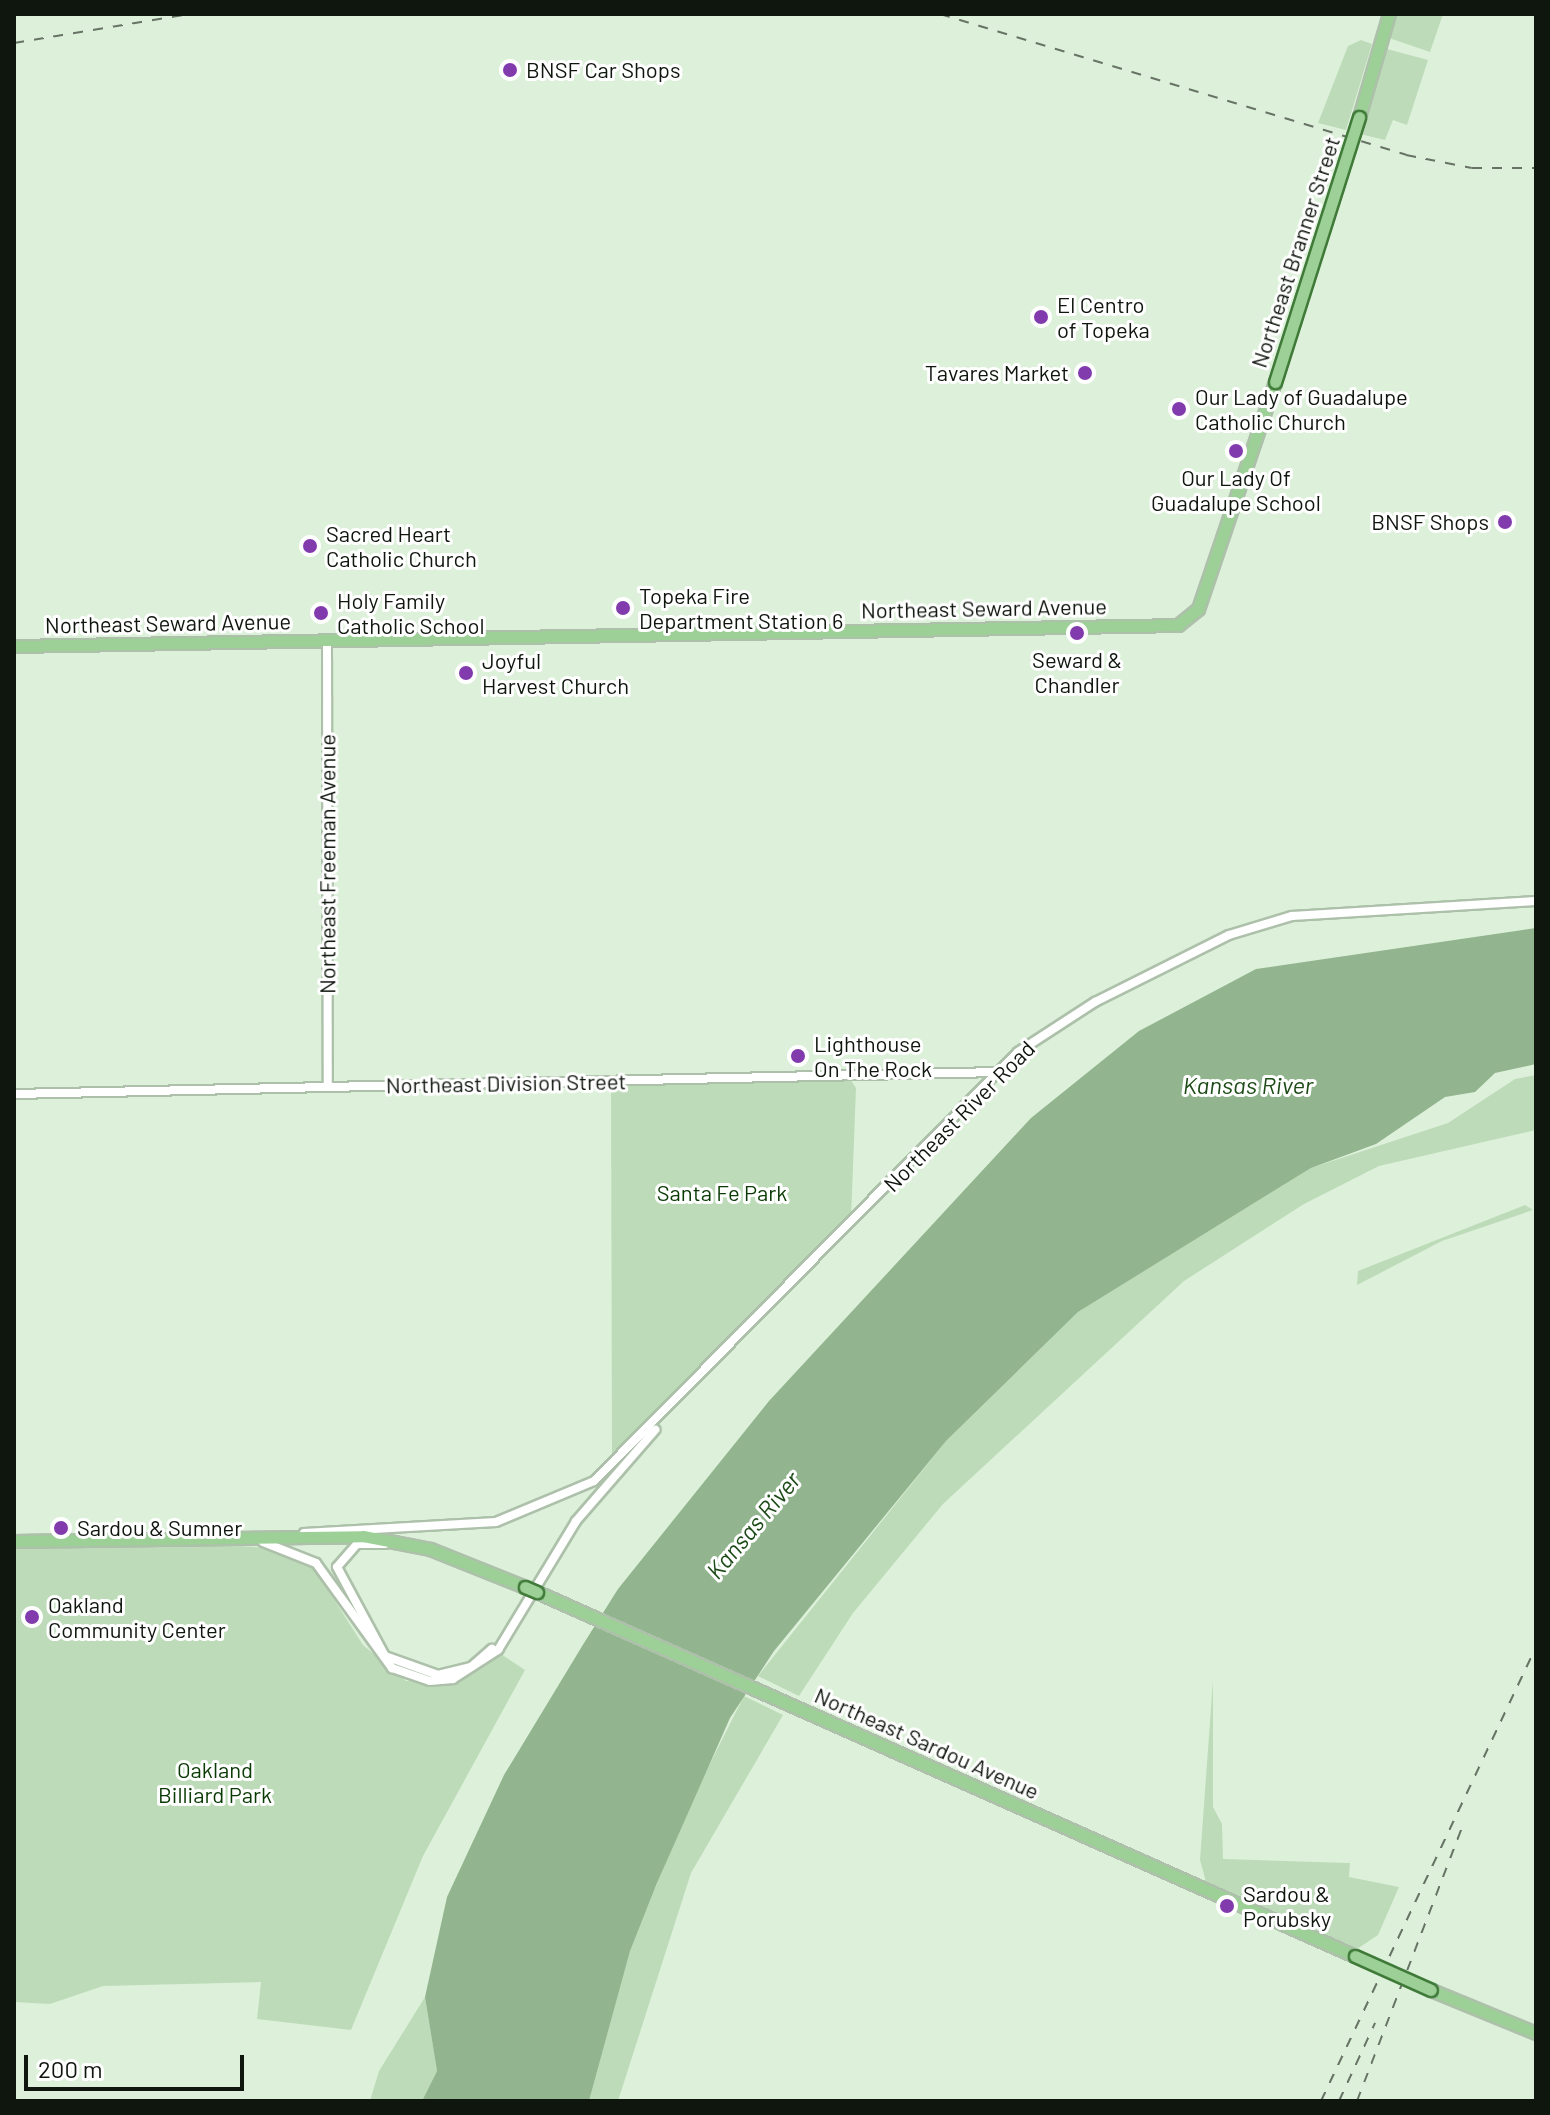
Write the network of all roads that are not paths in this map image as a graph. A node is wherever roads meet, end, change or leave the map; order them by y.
1 (1388, 20) edge
2 (1186, 622) joint
3 (327, 640) junction
4 (14, 646) edge
5 (1536, 901) edge
6 (998, 1072) junction
7 (328, 1087) junction
8 (14, 1094) edge
9 (668, 1414) junction
10 (610, 1467) junction
11 (291, 1535) junction
12 (217, 1537) junction
13 (14, 1541) edge
14 (407, 1544) junction
15 (1536, 2033) edge

1 - 2 main road, Northeast Branner Street, bridge
2 - 3 main road, Northeast Seward Avenue
3 - 4 main road, Northeast Seward Avenue
3 - 7 street, Northeast Freeman Avenue
5 - 6 street, Northeast River Road
6 - 7 street, Northeast Division Street
6 - 9 street, Northeast River Road
7 - 8 street, Northeast Division Street
9 - 10 street, Northeast River Road
9 - 12 street
10 - 11 street, Northeast Sardou Avenue
10 - 14 street
11 - 12 main road, Northeast Sardou Avenue
11 - 14 main road, Northeast Sardou Avenue
12 - 13 main road, Northeast Sardou Avenue
14 - 15 main road, Northeast Sardou Avenue, bridge

